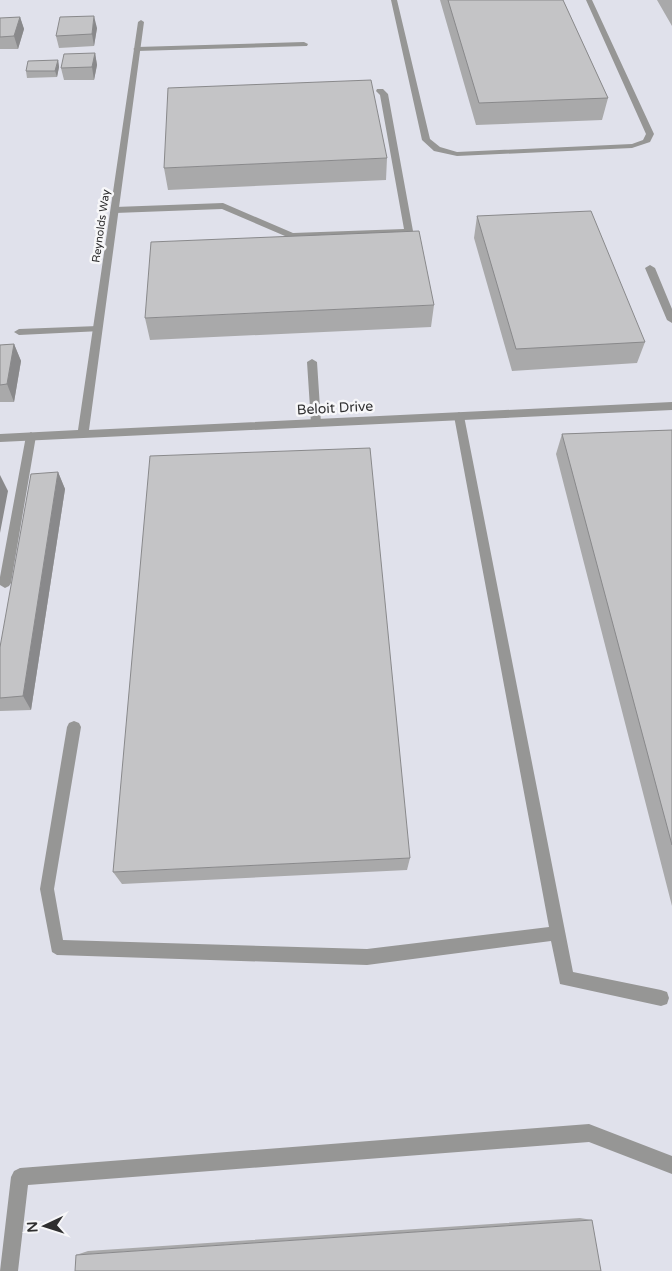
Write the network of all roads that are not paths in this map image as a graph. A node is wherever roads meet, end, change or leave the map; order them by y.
1 (394, 0) edge
2 (589, 0) edge
3 (141, 22) dead end
4 (304, 44) dead end
5 (137, 49) junction
6 (380, 92) dead end
7 (115, 210) junction
8 (650, 268) dead end
9 (672, 320) edge
10 (98, 329) junction
11 (19, 332) dead end
12 (312, 362) dead end
13 (672, 406) edge
14 (459, 416) junction
15 (316, 423) junction
16 (83, 434) junction
17 (31, 436) junction
18 (0, 438) edge
19 (5, 584) dead end
20 (74, 727) dead end
21 (558, 933) junction
22 (661, 998) dead end
23 (672, 1165) edge
24 (10, 1271) edge

1 - 2 street
3 - 5 street, Reynolds Way
4 - 5 street
5 - 7 street, Reynolds Way
6 - 7 street
7 - 10 street, Reynolds Way
8 - 9 street
10 - 11 street
10 - 16 street, Reynolds Way
12 - 15 street
13 - 14 street, Beloit Drive
14 - 15 street, Beloit Drive
14 - 21 street
15 - 16 street, Beloit Drive
16 - 17 street, Beloit Drive
17 - 18 street, Beloit Drive
17 - 19 street
20 - 21 street
21 - 22 street
23 - 24 street

